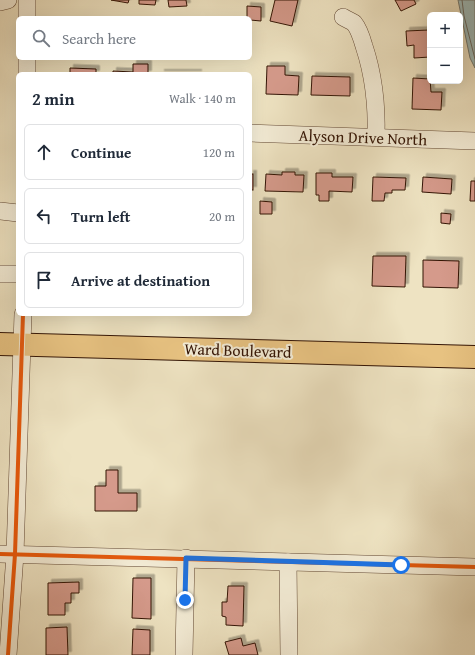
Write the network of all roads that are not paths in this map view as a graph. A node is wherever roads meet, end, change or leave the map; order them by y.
1 (8, 0) edge
2 (27, 0) edge
3 (0, 2) edge
4 (27, 16) edge
5 (343, 17) dead end
6 (27, 60) edge
7 (27, 72) edge
8 (252, 134) edge
9 (376, 138) junction
10 (475, 141) edge
11 (0, 211) edge
12 (16, 213) edge
13 (0, 274) edge
14 (16, 274) edge
15 (23, 316) edge
16 (0, 344) edge
17 (22, 344) junction
18 (475, 357) edge
19 (8, 554) edge
20 (186, 558) junction
21 (288, 562) junction
22 (475, 567) edge
23 (8, 655) edge
24 (184, 655) edge
25 (289, 655) edge

1 - 3 street
2 - 4 street
5 - 9 street
6 - 7 street
8 - 9 street, Alyson Drive North
9 - 10 street, Alyson Drive North
11 - 12 street
13 - 14 street
15 - 17 street
16 - 17 main road, Ward Boulevard
17 - 18 main road, Ward Boulevard
17 - 19 street
19 - 20 street
19 - 23 street
20 - 21 street
20 - 24 street
21 - 22 street
21 - 25 street

